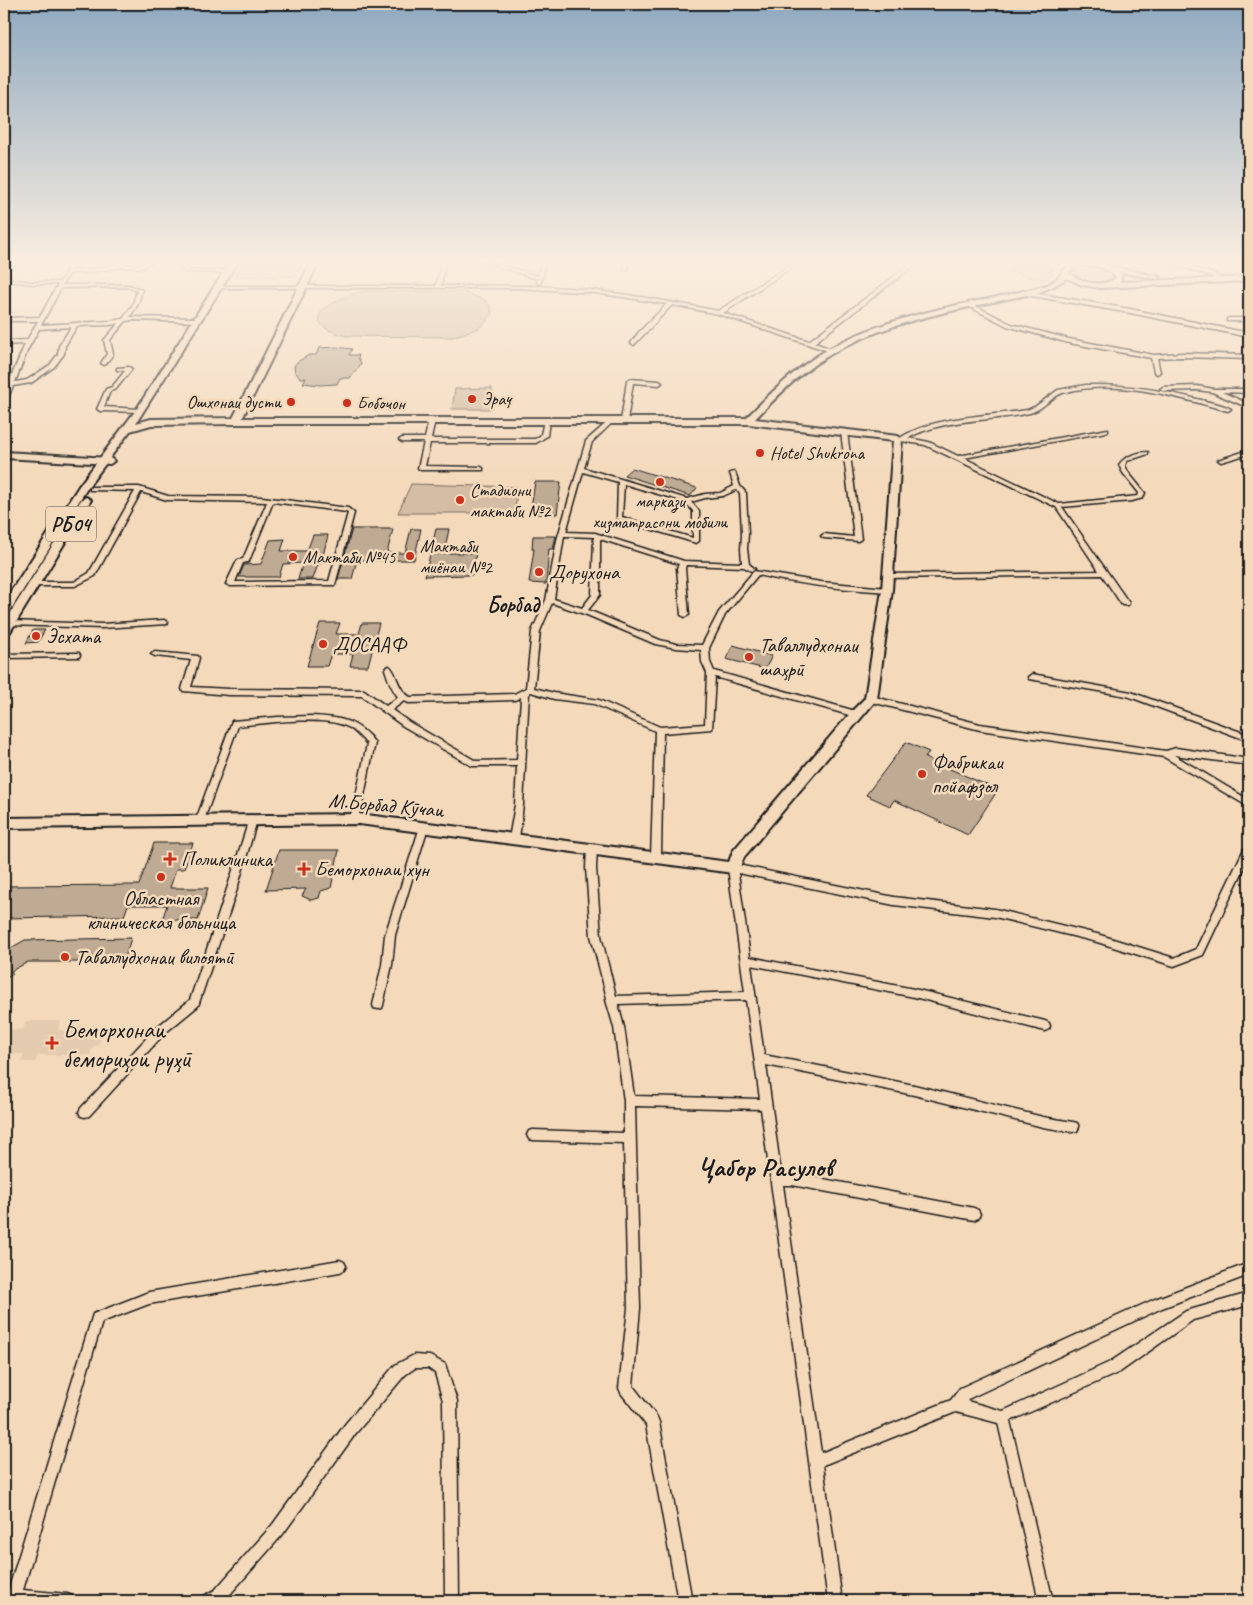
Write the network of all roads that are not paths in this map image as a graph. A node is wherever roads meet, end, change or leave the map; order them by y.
1 (33, 335) edge
2 (69, 335) edge
3 (112, 335) edge
4 (188, 335) edge
5 (279, 335) edge
6 (640, 335) edge
7 (785, 335) edge
8 (821, 335) edge
9 (865, 335) edge
10 (1047, 335) edge
11 (4, 342) edge
12 (28, 342) junction
13 (810, 343) junction
14 (634, 344) dead end
15 (834, 351) junction
16 (1154, 357) junction
17 (1249, 358) edge
18 (104, 362) dead end
19 (119, 369) dead end
20 (1156, 372) dead end
21 (4, 383) edge
22 (12, 383) junction
23 (659, 383) dead end
24 (1150, 390) junction
25 (1213, 390) junction
26 (1249, 391) edge
27 (4, 401) edge
28 (1249, 406) edge
29 (1228, 409) dead end
30 (140, 411) junction
31 (432, 420) junction
32 (236, 421) junction
33 (546, 421) junction
34 (611, 421) junction
35 (624, 421) junction
36 (748, 421) junction
37 (145, 422) junction
38 (126, 429) junction
39 (1106, 430) dead end
40 (844, 432) junction
41 (900, 439) junction
42 (402, 440) dead end
43 (427, 440) junction
44 (1249, 452) edge
45 (1146, 453) dead end
46 (4, 455) edge
47 (959, 458) junction
48 (1221, 460) dead end
49 (106, 461) junction
50 (481, 469) dead end
51 (581, 469) junction
52 (733, 473) dead end
53 (621, 481) junction
54 (737, 487) junction
55 (92, 489) junction
56 (138, 489) junction
57 (271, 500) junction
58 (687, 501) junction
59 (1058, 506) junction
60 (562, 534) junction
61 (598, 536) junction
62 (824, 536) dead end
63 (683, 564) junction
64 (746, 565) junction
65 (756, 572) junction
66 (1103, 573) junction
67 (889, 576) junction
68 (34, 584) junction
69 (887, 590) junction
70 (550, 600) junction
71 (1125, 603) dead end
72 (4, 611) edge
73 (583, 611) junction
74 (685, 615) dead end
75 (164, 622) dead end
76 (7, 628) edge
77 (705, 648) junction
78 (155, 654) dead end
79 (76, 655) dead end
80 (4, 656) edge
81 (389, 669) dead end
82 (711, 673) junction
83 (1032, 677) dead end
84 (528, 691) junction
85 (404, 697) junction
86 (871, 699) junction
87 (386, 710) junction
88 (856, 714) junction
89 (659, 730) junction
90 (1249, 738) edge
91 (1166, 754) junction
92 (1249, 762) edge
93 (521, 763) junction
94 (1249, 804) edge
95 (352, 819) junction
96 (200, 820) junction
97 (253, 820) junction
98 (4, 823) edge
99 (424, 827) junction
100 (514, 840) junction
101 (592, 848) junction
102 (1249, 849) edge
103 (656, 858) junction
104 (733, 868) junction
105 (746, 960) junction
106 (751, 996) junction
107 (611, 1000) junction
108 (378, 1005) dead end
109 (1045, 1026) dead end
110 (760, 1059) junction
111 (629, 1101) junction
112 (766, 1104) junction
113 (85, 1112) dead end
114 (1073, 1127) dead end
115 (533, 1135) dead end
116 (630, 1138) junction
117 (777, 1179) junction
118 (974, 1214) dead end
119 (340, 1266) dead end
120 (1249, 1268) edge
121 (1249, 1298) edge
122 (956, 1406) junction
123 (1003, 1418) junction
124 (817, 1461) junction
125 (9, 1595) edge
126 (67, 1601) edge
127 (209, 1601) edge
128 (452, 1601) edge
129 (685, 1601) edge
130 (835, 1601) edge
131 (1046, 1601) edge

1 - 12 street
2 - 22 street
3 - 18 street
4 - 30 main road, РБ04
5 - 32 main road
6 - 14 street
7 - 13 street
8 - 13 street
9 - 15 street
10 - 16 street
11 - 12 street
12 - 22 street
13 - 15 street
15 - 36 street
16 - 17 street
16 - 20 street
19 - 30 street
21 - 22 street
22 - 27 street
23 - 35 street
24 - 25 street
24 - 29 street
24 - 41 street
25 - 26 street
25 - 28 street
30 - 37 main road
30 - 38 main road, РБ04
31 - 32 street
31 - 33 street
31 - 43 street
32 - 37 main road
33 - 34 street
33 - 43 street
34 - 35 street
34 - 51 street
35 - 36 street
36 - 40 street
37 - 38 main road
37 - 49 main road, РБ04
38 - 49 main road, РБ04
39 - 47 street
40 - 41 street
40 - 62 street
41 - 47 street
41 - 67 street
42 - 43 street
43 - 50 street
44 - 48 street
45 - 59 street
46 - 49 street
47 - 59 street
49 - 55 main road, РБ04
49 - 72 main road, РБ04
51 - 53 street
51 - 60 street
52 - 54 street
53 - 58 street
53 - 58 street
54 - 58 street
54 - 64 street
55 - 56 street
55 - 68 main road, РБ04
56 - 57 street
56 - 68 street
57 - 57 street
59 - 66 street
60 - 61 street
60 - 70 street
61 - 63 street
61 - 73 street
63 - 64 street
63 - 74 street
64 - 65 street
65 - 69 street
65 - 77 street
66 - 67 street
66 - 71 street
67 - 69 street
68 - 76 main road, РБ04
69 - 86 street
70 - 73 street
70 - 84 street
73 - 77 street
75 - 76 street
77 - 82 street
78 - 87 street
79 - 80 street
81 - 85 street
82 - 88 street
82 - 89 street
83 - 90 street
84 - 85 street
84 - 89 street
84 - 93 street
85 - 87 street
86 - 88 street
86 - 91 street
87 - 93 street
88 - 104 street
89 - 103 street
91 - 92 street
91 - 94 street
93 - 100 street
95 - 96 street
95 - 97 street, М.Борбад Кӯчаи
95 - 99 street, М.Борбад Кӯчаи
96 - 97 street, М.Борбад Кӯчаи
96 - 98 street, М.Борбад Кӯчаи
97 - 113 street
99 - 100 street, М.Борбад Кӯчаи
99 - 108 street
100 - 101 street, М.Борбад Кӯчаи
101 - 103 street, М.Борбад Кӯчаи
101 - 107 street
102 - 104 street
103 - 104 street, М.Борбад Кӯчаи
104 - 105 street
105 - 106 street
105 - 109 street
106 - 107 street
106 - 110 street
107 - 111 street
110 - 112 street
110 - 114 street
111 - 112 street
111 - 116 street
112 - 117 street
115 - 116 street
116 - 129 street
117 - 118 street
117 - 124 street
119 - 125 street
120 - 122 street
121 - 123 street
122 - 123 street
122 - 124 street
123 - 131 street
124 - 130 street
125 - 126 street
127 - 128 street

